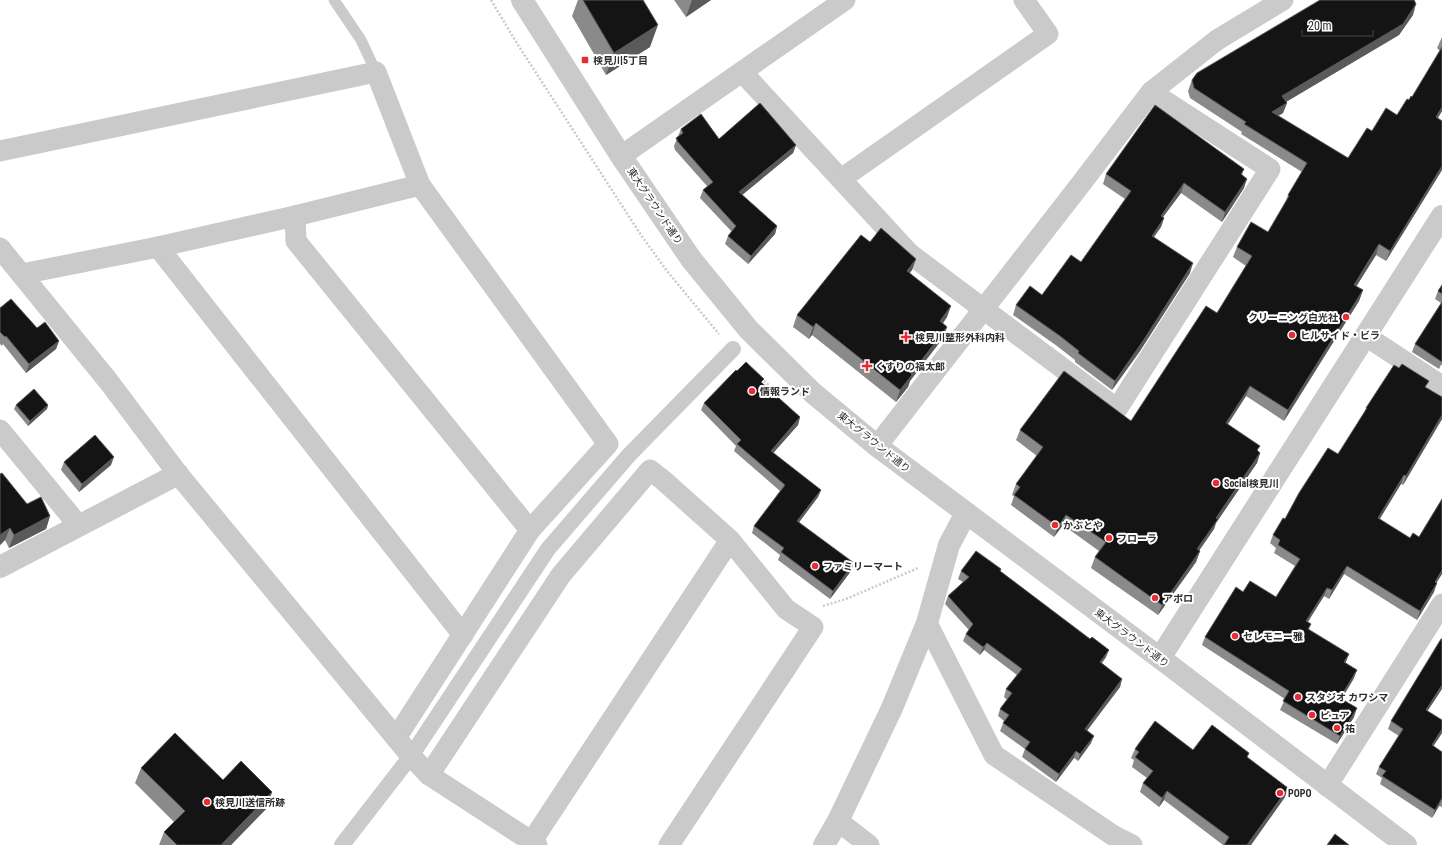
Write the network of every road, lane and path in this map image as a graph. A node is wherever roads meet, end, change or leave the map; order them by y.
1 (334, 0) edge
2 (522, 0) edge
3 (845, 0) edge
4 (1024, 0) edge
5 (1284, 0) edge
6 (376, 72) junction
7 (742, 72) junction
8 (1150, 92) junction
9 (0, 151) edge
10 (621, 156) junction
11 (841, 179) junction
12 (420, 185) junction
13 (295, 216) junction
14 (1442, 216) edge
15 (158, 247) junction
16 (0, 248) edge
17 (22, 274) junction
18 (984, 309) junction
19 (1366, 336) junction
20 (733, 349) dead end
21 (1442, 386) edge
22 (0, 430) edge
23 (877, 446) junction
24 (178, 474) junction
25 (966, 513) junction
26 (79, 526) junction
27 (530, 530) junction
28 (730, 540) junction
29 (924, 566) dead end
30 (0, 567) edge
31 (1441, 609) edge
32 (796, 615) junction
33 (927, 623) junction
34 (463, 635) junction
35 (1160, 658) junction
36 (396, 738) junction
37 (411, 756) junction
38 (429, 775) junction
39 (1327, 786) junction
40 (838, 821) junction
41 (534, 843) edge
42 (342, 845) edge
43 (669, 845) edge
44 (824, 845) edge
45 (869, 845) edge
46 (1132, 845) edge
47 (1406, 845) edge

1 - 6 lane
2 - 10 street, 東大グラウンド通り
3 - 7 street
4 - 11 street
5 - 8 street
6 - 9 street
6 - 12 street
7 - 10 street
7 - 11 street
8 - 18 street
8 - 18 street
10 - 23 street, 東大グラウンド通り
11 - 18 street
12 - 13 street
12 - 27 street
13 - 15 street
13 - 27 street
14 - 19 street
15 - 17 street
15 - 34 street
16 - 17 street
17 - 24 street
18 - 23 street
19 - 21 street
19 - 35 street
20 - 37 street
22 - 26 street
23 - 25 street, 東大グラウンド通り
24 - 26 street
24 - 36 street
25 - 33 street
25 - 35 street, 東大グラウンド通り
26 - 30 street
27 - 34 street
28 - 32 street
28 - 38 street
28 - 41 street
29 - 32 path
31 - 39 street
32 - 43 street
33 - 40 street
33 - 46 street
34 - 36 street
35 - 39 street, 東大グラウンド通り
36 - 37 street
37 - 38 street
37 - 42 street
38 - 41 street
39 - 47 street, 東大グラウンド通り
40 - 44 street
40 - 45 street

